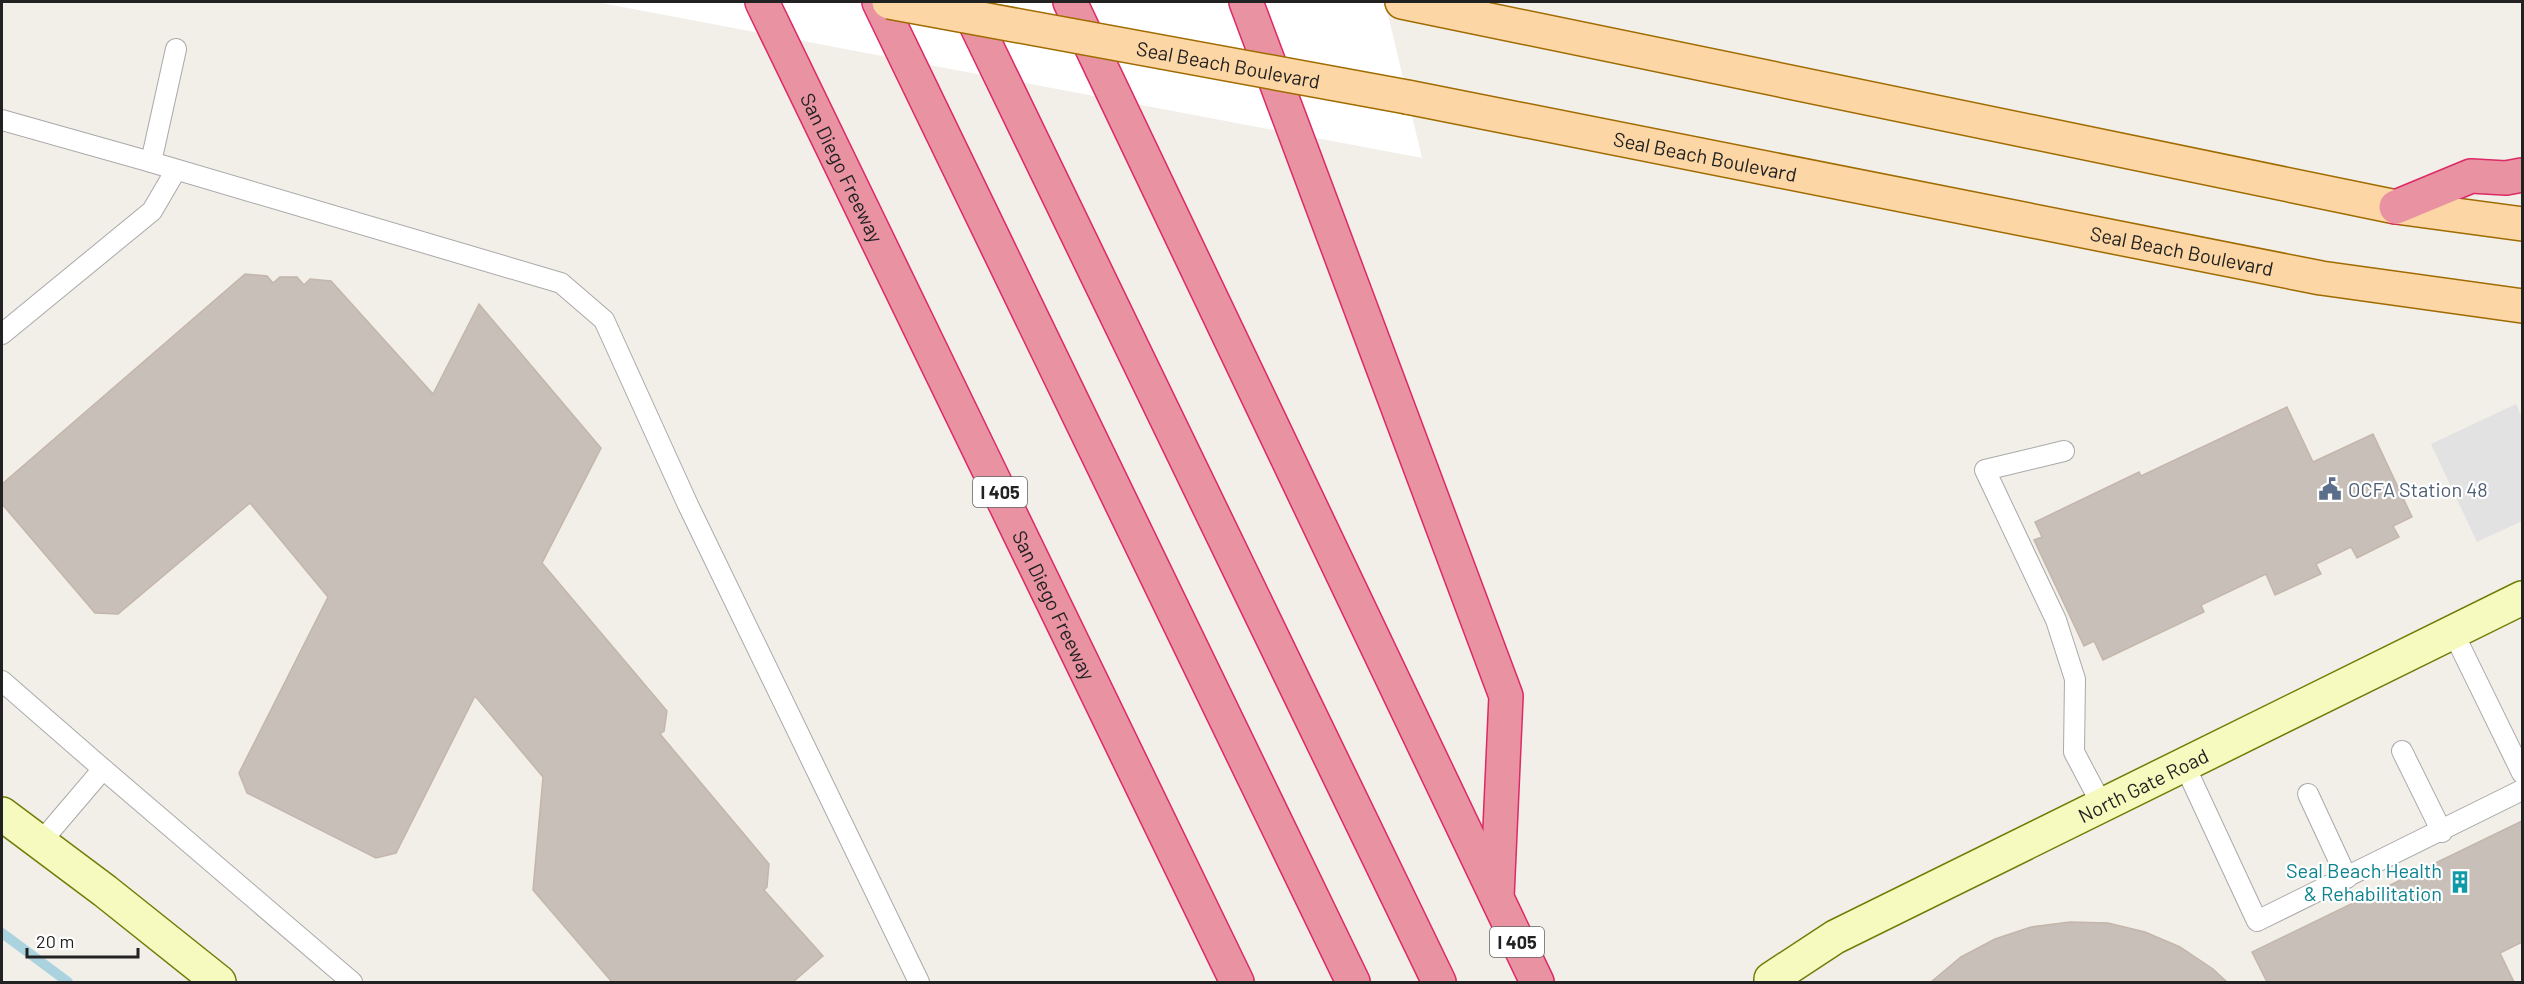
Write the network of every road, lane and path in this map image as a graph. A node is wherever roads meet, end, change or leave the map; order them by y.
1 (762, 2) edge
2 (879, 2) edge
3 (889, 2) edge
4 (965, 2) edge
5 (1070, 2) edge
6 (1246, 2) edge
7 (1402, 2) edge
8 (176, 49) dead end
9 (2, 120) edge
10 (151, 162) junction
11 (176, 170) junction
12 (2523, 175) edge
13 (2396, 207) junction
14 (2523, 224) edge
15 (2523, 306) edge
16 (2, 334) edge
17 (2064, 452) dead end
18 (2520, 605) edge
19 (2453, 632) junction
20 (2, 681) edge
21 (2402, 751) dead end
22 (2184, 764) junction
23 (103, 769) junction
24 (2523, 773) edge
25 (2523, 790) edge
26 (2308, 794) dead end
27 (2102, 805) junction
28 (2, 814) edge
29 (2442, 832) junction
30 (40, 843) junction
31 (2347, 879) junction
32 (1497, 901) junction
33 (219, 982) edge
34 (352, 982) edge
35 (919, 982) edge
36 (1237, 982) edge
37 (1353, 982) edge
38 (1439, 982) edge
39 (1537, 982) edge
40 (1771, 982) edge

1 - 36 highway, San Diego Freeway / I 405
2 - 37 highway
3 - 15 main road, Seal Beach Boulevard, bridge
4 - 38 highway
5 - 32 highway, I 405
6 - 32 highway
7 - 13 main road
8 - 10 lane
9 - 10 lane
10 - 11 lane
11 - 16 lane
11 - 35 lane
12 - 13 highway
13 - 14 main road
17 - 27 lane
18 - 19 street, North Gate Road
19 - 22 street, North Gate Road
19 - 24 lane
20 - 23 lane
21 - 29 lane
22 - 27 street, North Gate Road
22 - 31 lane
23 - 30 lane
23 - 34 lane
25 - 29 lane
26 - 31 lane
27 - 40 street, North Gate Road
28 - 30 street
29 - 31 lane
30 - 33 street
32 - 39 highway, I 405

